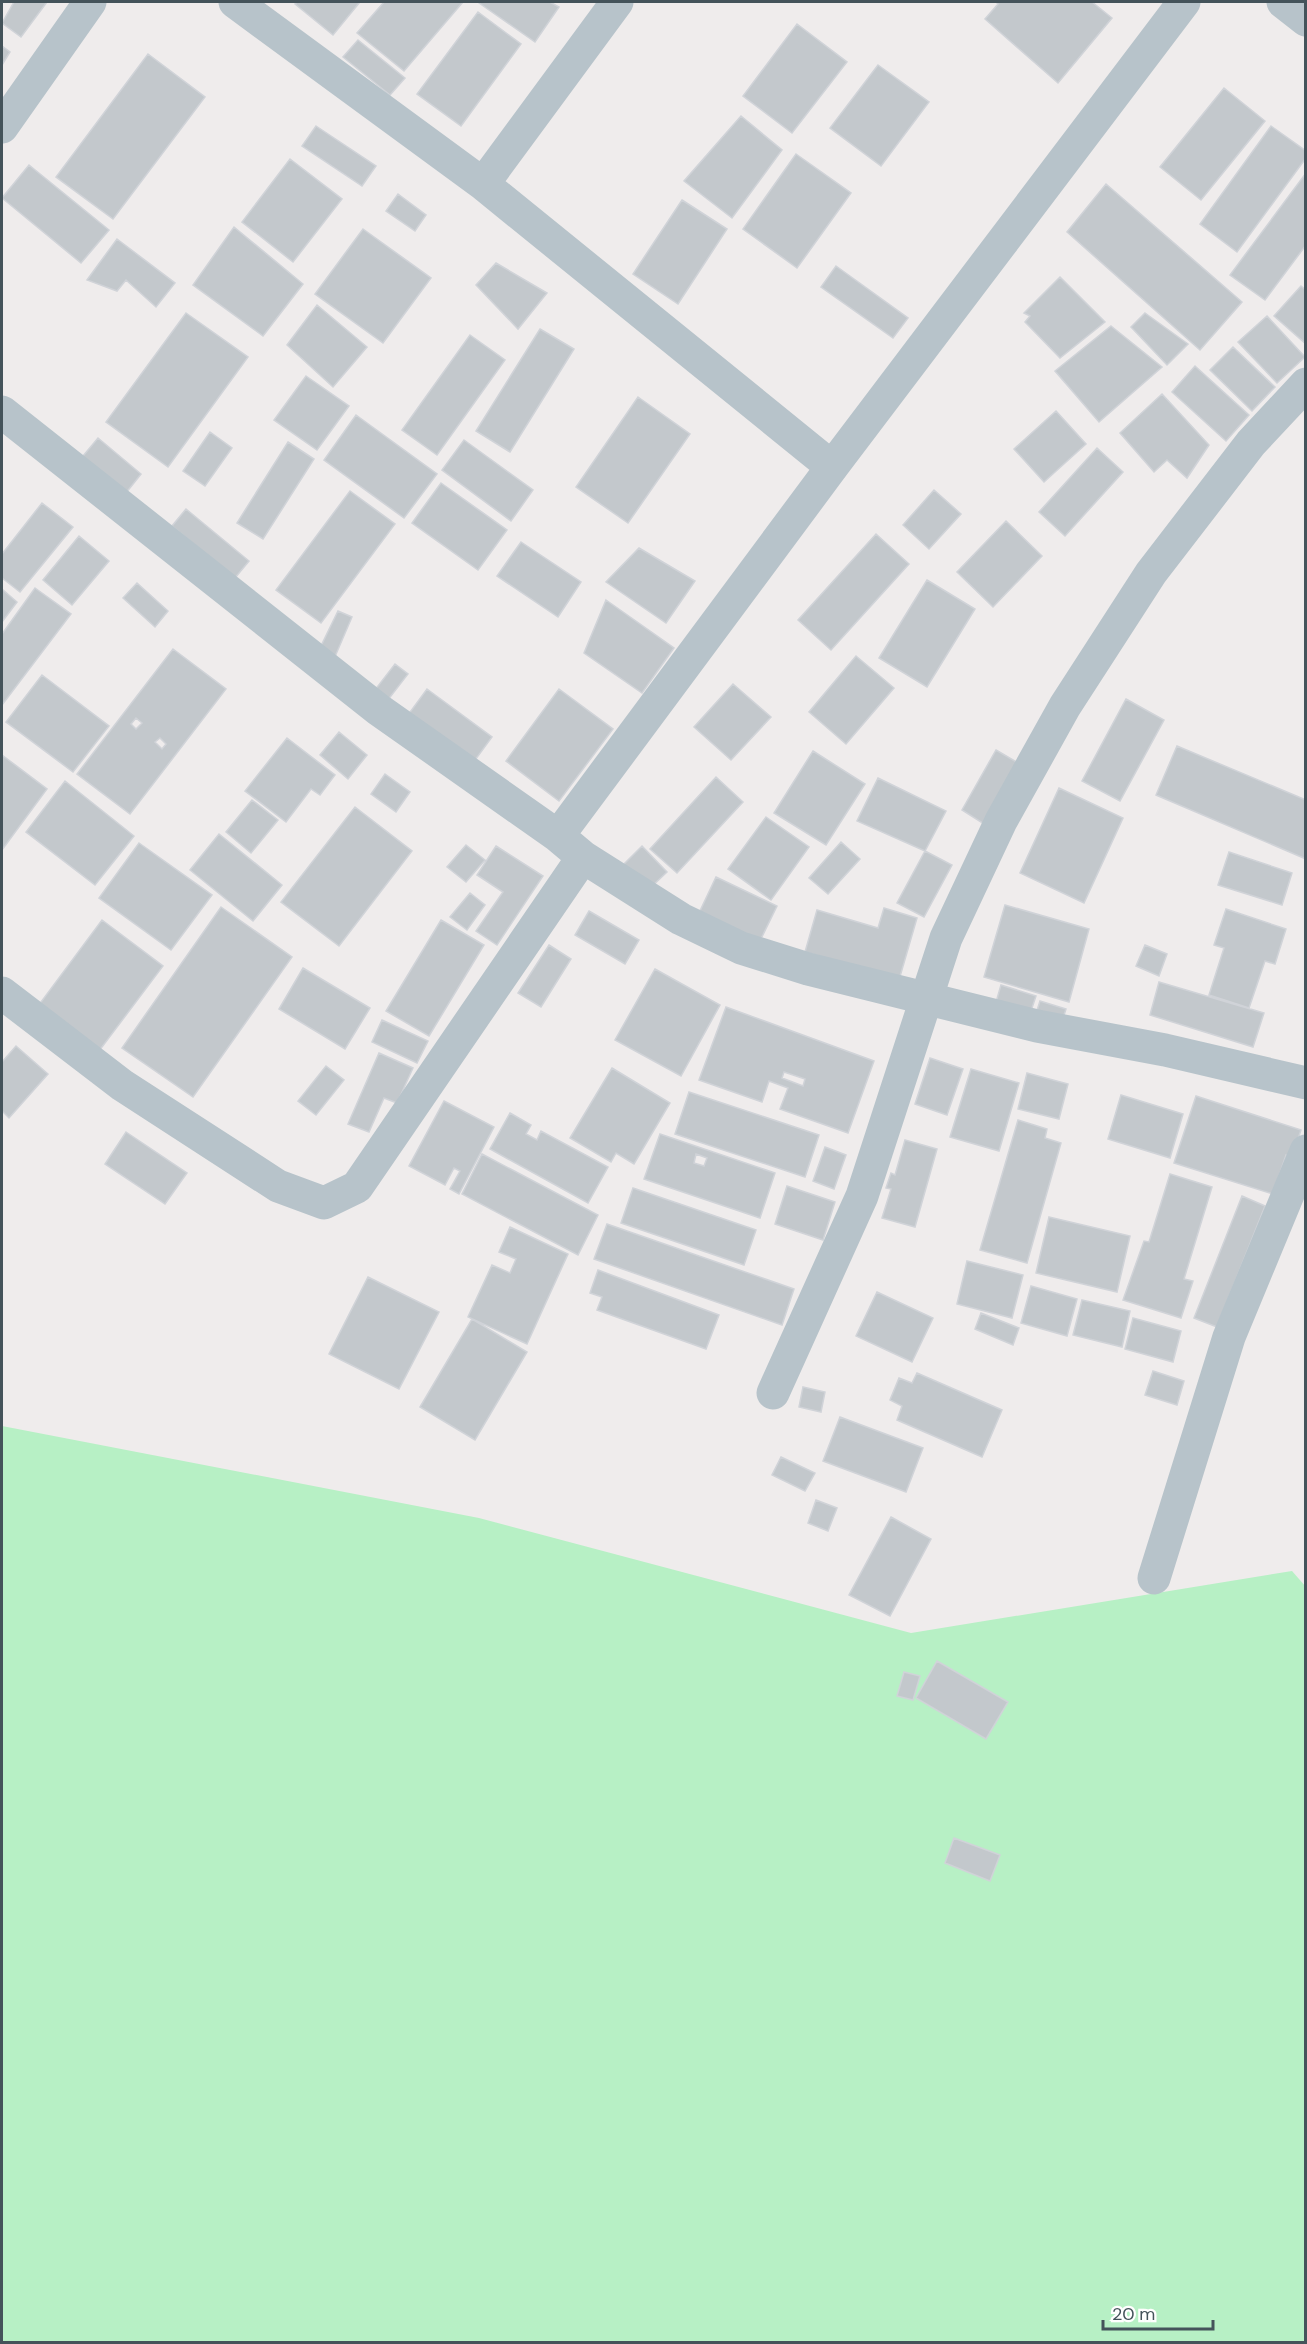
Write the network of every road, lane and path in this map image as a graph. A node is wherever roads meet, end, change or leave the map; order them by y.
1 (90, 2) edge
2 (235, 2) edge
3 (617, 2) edge
4 (1184, 2) edge
5 (1282, 2) edge
6 (1305, 20) edge
7 (2, 127) edge
8 (483, 184) junction
9 (1305, 384) edge
10 (2, 412) edge
11 (832, 467) junction
12 (558, 836) junction
13 (583, 857) junction
14 (2, 993) edge
15 (927, 999) junction
16 (1305, 1083) edge
17 (1305, 1151) edge
18 (773, 1393) dead end
19 (1154, 1578) dead end

1 - 7 street
2 - 8 street
3 - 8 street
4 - 11 street
5 - 6 street
8 - 11 street
9 - 15 street
10 - 12 street
11 - 12 street
12 - 13 street
13 - 14 street
13 - 15 street
15 - 16 street
15 - 18 street
17 - 19 street

